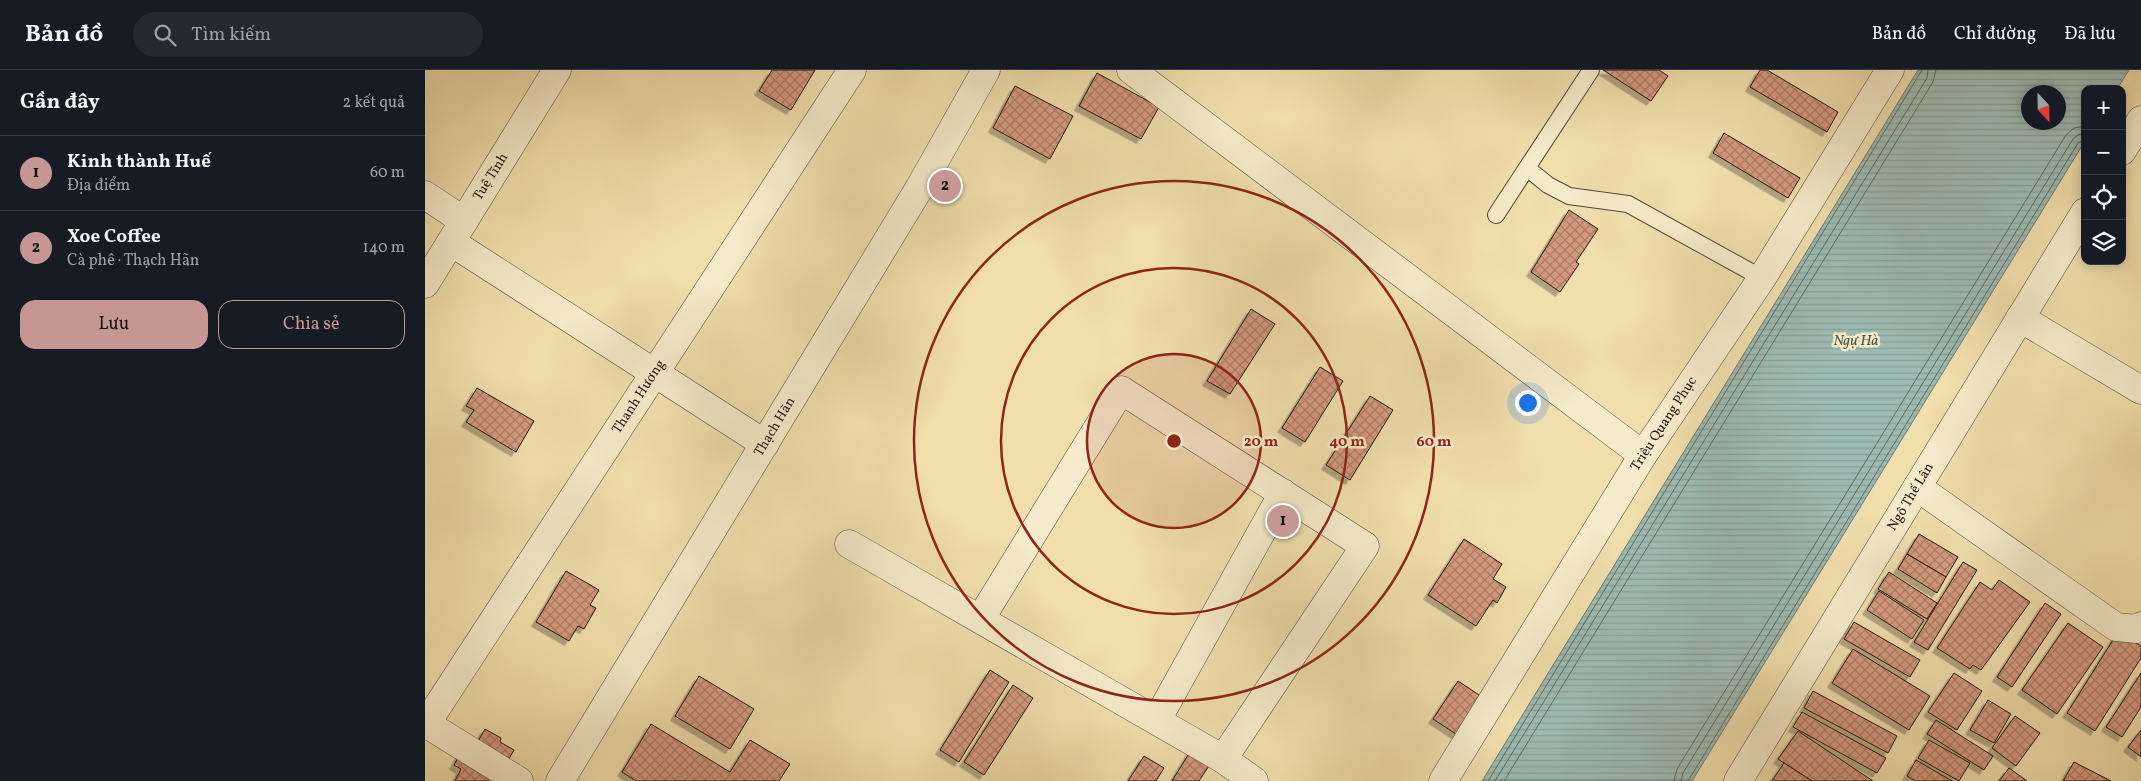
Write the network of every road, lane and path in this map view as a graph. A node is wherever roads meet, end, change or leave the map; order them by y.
1 (557, 70) edge
2 (852, 70) edge
3 (986, 70) edge
4 (1131, 70) edge
5 (1591, 70) edge
6 (1890, 70) edge
7 (2141, 120) edge
8 (2130, 149) edge
9 (1527, 168) junction
10 (425, 195) edge
11 (1496, 215) dead end
12 (2081, 219) edge
13 (457, 232) junction
14 (1762, 278) junction
15 (425, 284) edge
16 (2020, 318) junction
17 (654, 373) junction
18 (2141, 390) edge
19 (765, 444) junction
20 (1643, 455) junction
21 (1917, 487) junction
22 (1283, 494) junction
23 (849, 544) dead end
24 (981, 618) junction
25 (2141, 626) edge
26 (1157, 720) junction
27 (425, 724) edge
28 (1223, 759) junction
29 (519, 781) edge
30 (560, 781) edge
31 (1254, 781) edge
32 (1443, 781) edge
33 (1738, 781) edge

1 - 13 street, Tuệ Tĩnh
2 - 17 street, Thanh Hương
3 - 19 street, Thạch Hãn
4 - 20 street
5 - 9 lane
6 - 14 street, Triệu Quang Phục
7 - 8 street
9 - 11 lane
9 - 14 lane
10 - 13 street
12 - 16 street, Ngô Thế Lân
13 - 15 street, Tuệ Tĩnh
13 - 17 street
14 - 20 street, Triệu Quang Phục
16 - 18 street
16 - 21 street, Ngô Thế Lân
17 - 19 street
17 - 27 street, Thanh Hương
19 - 30 street, Thạch Hãn
20 - 32 street, Triệu Quang Phục
21 - 25 street
21 - 33 street, Ngô Thế Lân
22 - 24 street
22 - 26 street
22 - 28 street
23 - 24 street
24 - 26 street
26 - 28 street
27 - 29 street
28 - 31 street

